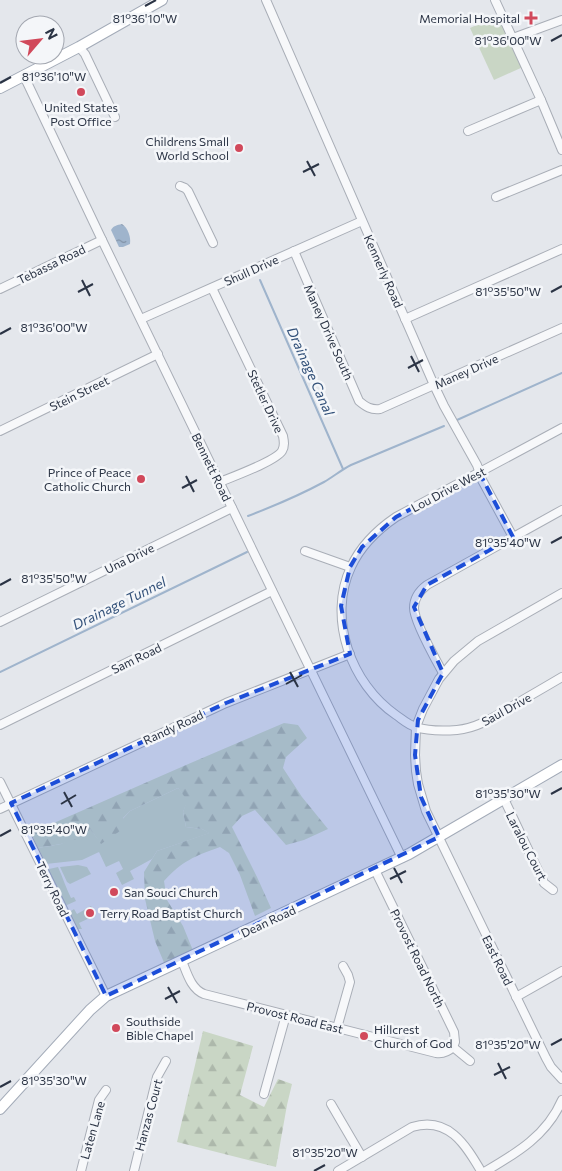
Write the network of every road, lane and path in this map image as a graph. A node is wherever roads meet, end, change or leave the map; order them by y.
1 (162, 0) edge
2 (266, 0) edge
3 (495, 0) edge
4 (562, 20) edge
5 (513, 38) junction
6 (79, 46) junction
7 (24, 76) junction
8 (0, 88) edge
9 (541, 100) junction
10 (115, 117) dead end
11 (468, 131) dead end
12 (562, 150) edge
13 (562, 170) edge
14 (180, 186) dead end
15 (496, 197) dead end
16 (362, 221) junction
17 (102, 240) junction
18 (213, 243) dead end
19 (562, 249) edge
20 (294, 251) junction
21 (212, 288) junction
22 (0, 289) edge
23 (141, 319) junction
24 (405, 319) junction
25 (562, 328) edge
26 (158, 354) junction
27 (434, 385) junction
28 (369, 409) joint
29 (562, 428) edge
30 (0, 431) edge
31 (479, 472) junction
32 (220, 482) junction
33 (232, 508) junction
34 (562, 510) edge
35 (513, 537) junction
36 (305, 551) dead end
37 (350, 567) junction
38 (272, 591) junction
39 (562, 593) edge
40 (0, 622) edge
41 (350, 654) junction
42 (310, 670) junction
43 (443, 673) junction
44 (562, 677) edge
45 (0, 725) edge
46 (416, 727) junction
47 (562, 765) edge
48 (0, 782) edge
49 (504, 799) junction
50 (11, 803) junction
51 (0, 809) edge
52 (439, 837) junction
53 (402, 858) junction
54 (376, 870) junction
55 (553, 890) dead end
56 (182, 961) junction
57 (343, 966) dead end
58 (562, 971) edge
59 (106, 996) junction
60 (516, 998) junction
61 (286, 1015) junction
62 (337, 1028) junction
63 (453, 1047) junction
64 (166, 1060) dead end
65 (470, 1061) dead end
66 (562, 1080) edge
67 (106, 1090) dead end
68 (264, 1094) dead end
69 (562, 1100) edge
70 (331, 1104) dead end
71 (0, 1109) edge
72 (362, 1156) junction
73 (81, 1171) edge
74 (134, 1171) edge
75 (338, 1171) edge
76 (481, 1171) edge
77 (486, 1171) edge

1 - 6 main road
2 - 16 street, Kennerly Road
3 - 5 street
4 - 5 street
5 - 9 street
6 - 7 main road
6 - 10 street
7 - 8 main road
7 - 17 street, Bennett Road
9 - 11 street
9 - 12 street
13 - 15 street
14 - 18 street
16 - 20 street, Shull Drive
16 - 24 street, Kennerly Road
17 - 22 street, Tebassa Road
17 - 23 street, Bennett Road
19 - 24 street
20 - 21 street, Shull Drive
20 - 28 street, Maney Drive South
21 - 23 street, Shull Drive
21 - 32 street, Stetler Drive
23 - 26 street, Bennett Road
24 - 27 street, Kennerly Road
25 - 27 street, Maney Drive
26 - 30 street, Stein Street
26 - 32 street, Bennett Road
27 - 28 street, Maney Drive
27 - 31 street, Kennerly Road
29 - 31 street, Lou Drive West
31 - 35 street, Kennerly Road
31 - 37 street, Lou Drive West
32 - 33 street, Bennett Road
33 - 38 street, Bennett Road
33 - 40 street, Una Drive
34 - 35 street
35 - 43 street
36 - 37 street
37 - 41 street, Lou Drive West
38 - 42 street, Bennett Road
38 - 45 street, Sam Road
39 - 43 street
41 - 42 street, Randy Road
41 - 46 street, Lou Drive West
42 - 50 street, Randy Road
42 - 53 street, Bennett Road
43 - 46 street
44 - 46 street, Saul Drive
46 - 52 street, East Road
47 - 49 main road, Dean Road
48 - 50 street, Terry Road
49 - 52 main road, Dean Road
49 - 55 street, Laralou Court
50 - 51 street, Randy Road
50 - 59 street, Terry Road
52 - 53 main road, Dean Road
52 - 60 street, East Road
53 - 54 main road, Dean Road
54 - 56 main road, Dean Road
54 - 63 street, Provost Road North
56 - 59 main road, Dean Road
56 - 61 street, Provost Road East
57 - 62 street
58 - 60 street
59 - 71 main road, Dean Road
60 - 66 street, East Road
61 - 62 street, Provost Road East
61 - 68 street
62 - 63 street, Provost Road East
63 - 65 street
64 - 74 street, Hanzas Court
67 - 73 street, Laten Lane
69 - 77 street
70 - 72 street
72 - 75 street
72 - 76 street

